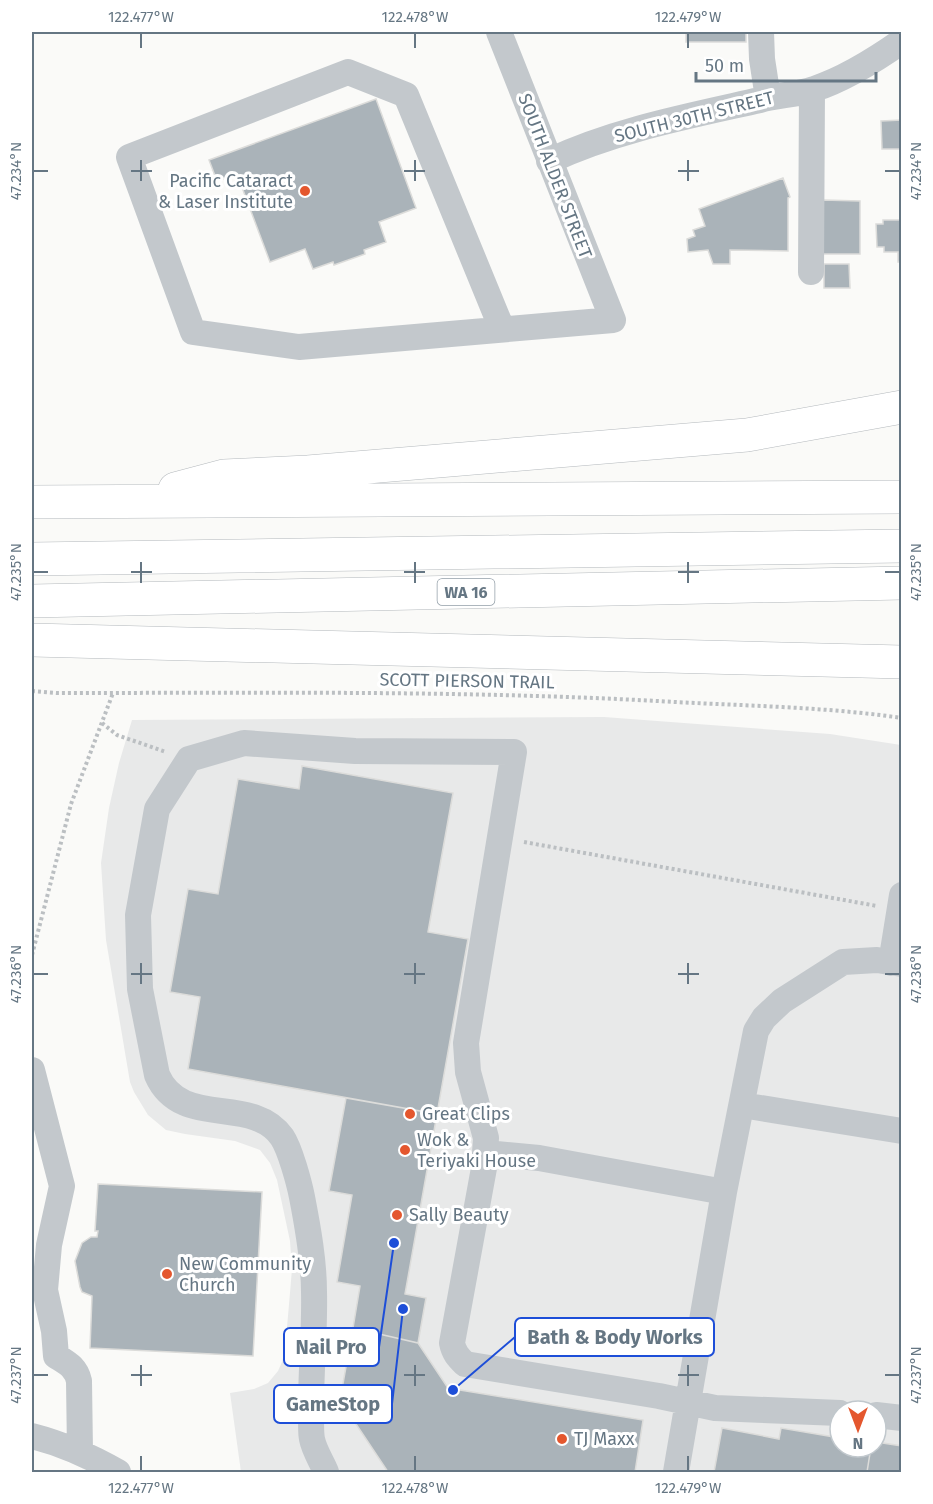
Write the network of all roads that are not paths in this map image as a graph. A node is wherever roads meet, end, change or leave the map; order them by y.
1 (499, 32) edge
2 (761, 32) edge
3 (902, 40) edge
4 (812, 90) junction
5 (768, 98) junction
6 (549, 161) junction
7 (811, 272) dead end
8 (502, 329) junction
9 (902, 407) edge
10 (902, 497) edge
11 (133, 501) junction
12 (32, 502) edge
13 (902, 546) edge
14 (32, 559) edge
15 (902, 583) edge
16 (32, 601) edge
17 (32, 640) edge
18 (902, 662) edge
19 (900, 902) edge
20 (896, 964) edge
21 (32, 1070) edge
22 (742, 1105) junction
23 (902, 1131) edge
24 (486, 1153) junction
25 (724, 1192) junction
26 (689, 1402) junction
27 (828, 1413) edge
28 (32, 1436) edge
29 (80, 1452) junction
30 (118, 1473) edge
31 (326, 1473) edge
32 (676, 1473) edge

1 - 6 street, SOUTH ALDER STREET
2 - 5 street
3 - 4 street, SOUTH 30TH STREET
4 - 5 street, SOUTH 30TH STREET
4 - 7 street
5 - 6 street, SOUTH 30TH STREET
6 - 8 street, SOUTH ALDER STREET
8 - 8 street
9 - 11 highway
10 - 11 highway
11 - 12 highway
13 - 14 highway
15 - 16 highway, WA 16
17 - 18 highway
19 - 20 street
20 - 22 street
21 - 29 street
22 - 23 street
22 - 25 street
24 - 25 street
24 - 26 street
24 - 31 street
25 - 26 street
26 - 27 street
26 - 32 street
28 - 29 street
29 - 30 street

